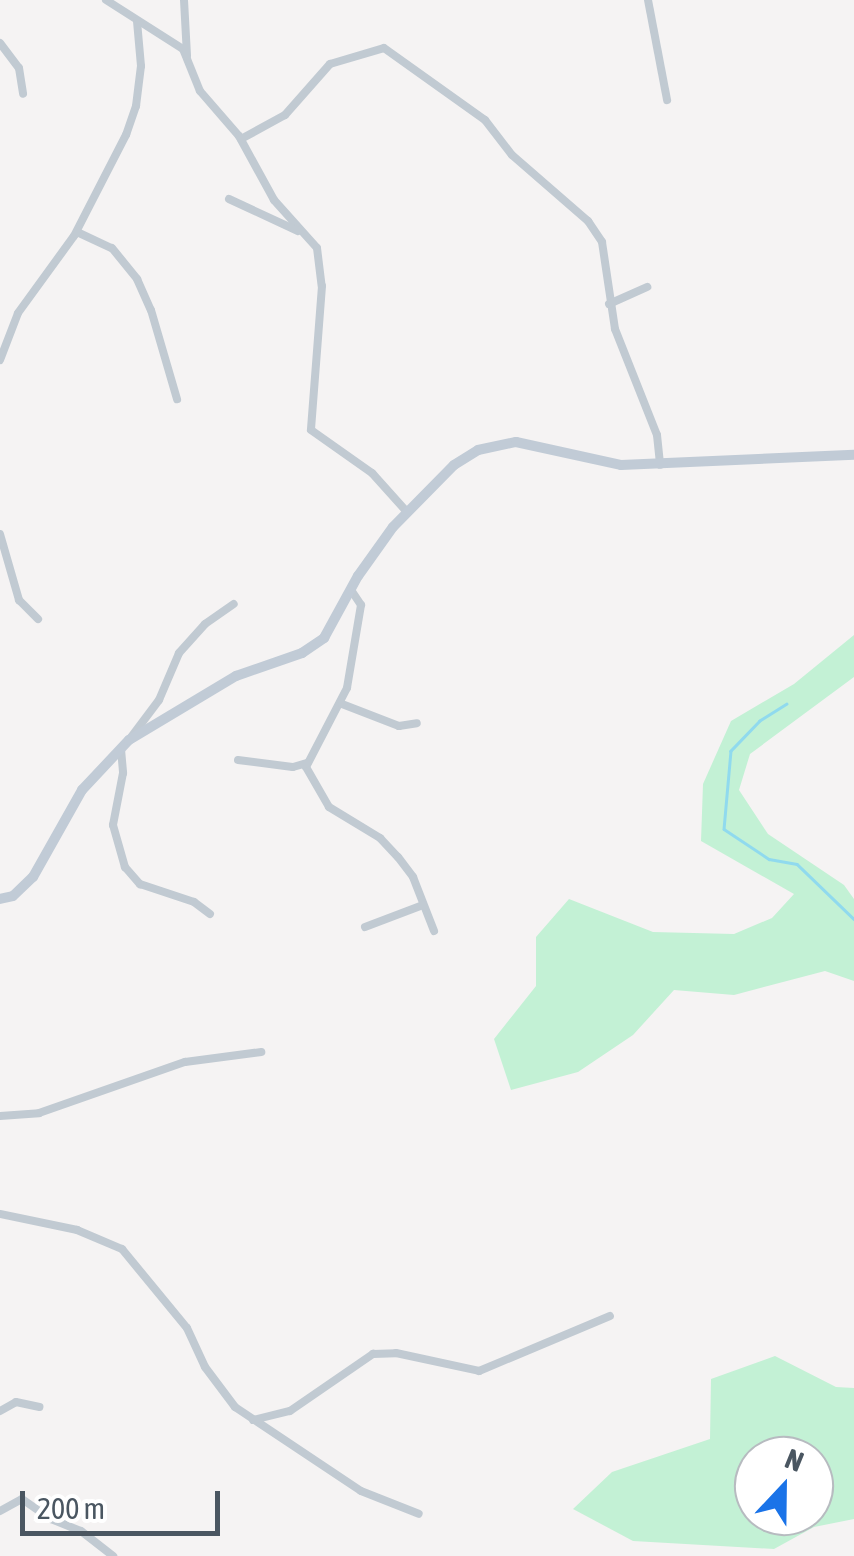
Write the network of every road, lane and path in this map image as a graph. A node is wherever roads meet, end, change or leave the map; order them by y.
1 (106, 0) edge
2 (184, 0) edge
3 (648, 0) edge
4 (137, 21) junction
5 (0, 44) edge
6 (187, 56) junction
7 (24, 94) dead end
8 (666, 100) dead end
9 (241, 139) junction
10 (230, 199) dead end
11 (77, 232) junction
12 (306, 235) junction
13 (647, 287) dead end
14 (609, 304) junction
15 (0, 360) edge
16 (176, 398) dead end
17 (854, 455) edge
18 (660, 465) junction
19 (407, 512) junction
20 (0, 534) edge
21 (351, 590) junction
22 (234, 604) dead end
23 (38, 619) dead end
24 (342, 704) junction
25 (418, 723) dead end
26 (118, 752) junction
27 (238, 760) dead end
28 (307, 764) junction
29 (0, 899) edge
30 (422, 905) junction
31 (210, 914) dead end
32 (365, 927) dead end
33 (434, 930) dead end
34 (261, 1052) dead end
35 (0, 1116) edge
36 (0, 1214) edge
37 (610, 1316) dead end
38 (39, 1406) dead end
39 (0, 1411) edge
40 (253, 1420) junction
41 (0, 1510) edge
42 (419, 1514) dead end
43 (113, 1556) edge

1 - 4 street
2 - 6 street
3 - 8 street
4 - 6 street
4 - 11 street
5 - 7 street
6 - 9 street
9 - 12 street
9 - 14 street
10 - 12 street
11 - 15 street
11 - 16 street
12 - 19 street
13 - 14 street
14 - 18 street
17 - 18 street
18 - 19 street
19 - 21 street
20 - 23 street
21 - 24 street
21 - 26 street
22 - 26 street
24 - 25 street
24 - 28 street
26 - 29 street
26 - 31 street
27 - 28 street
28 - 30 street
30 - 32 street
30 - 33 street
34 - 35 street
36 - 40 street
37 - 40 street
38 - 39 street
40 - 42 street
41 - 43 street

